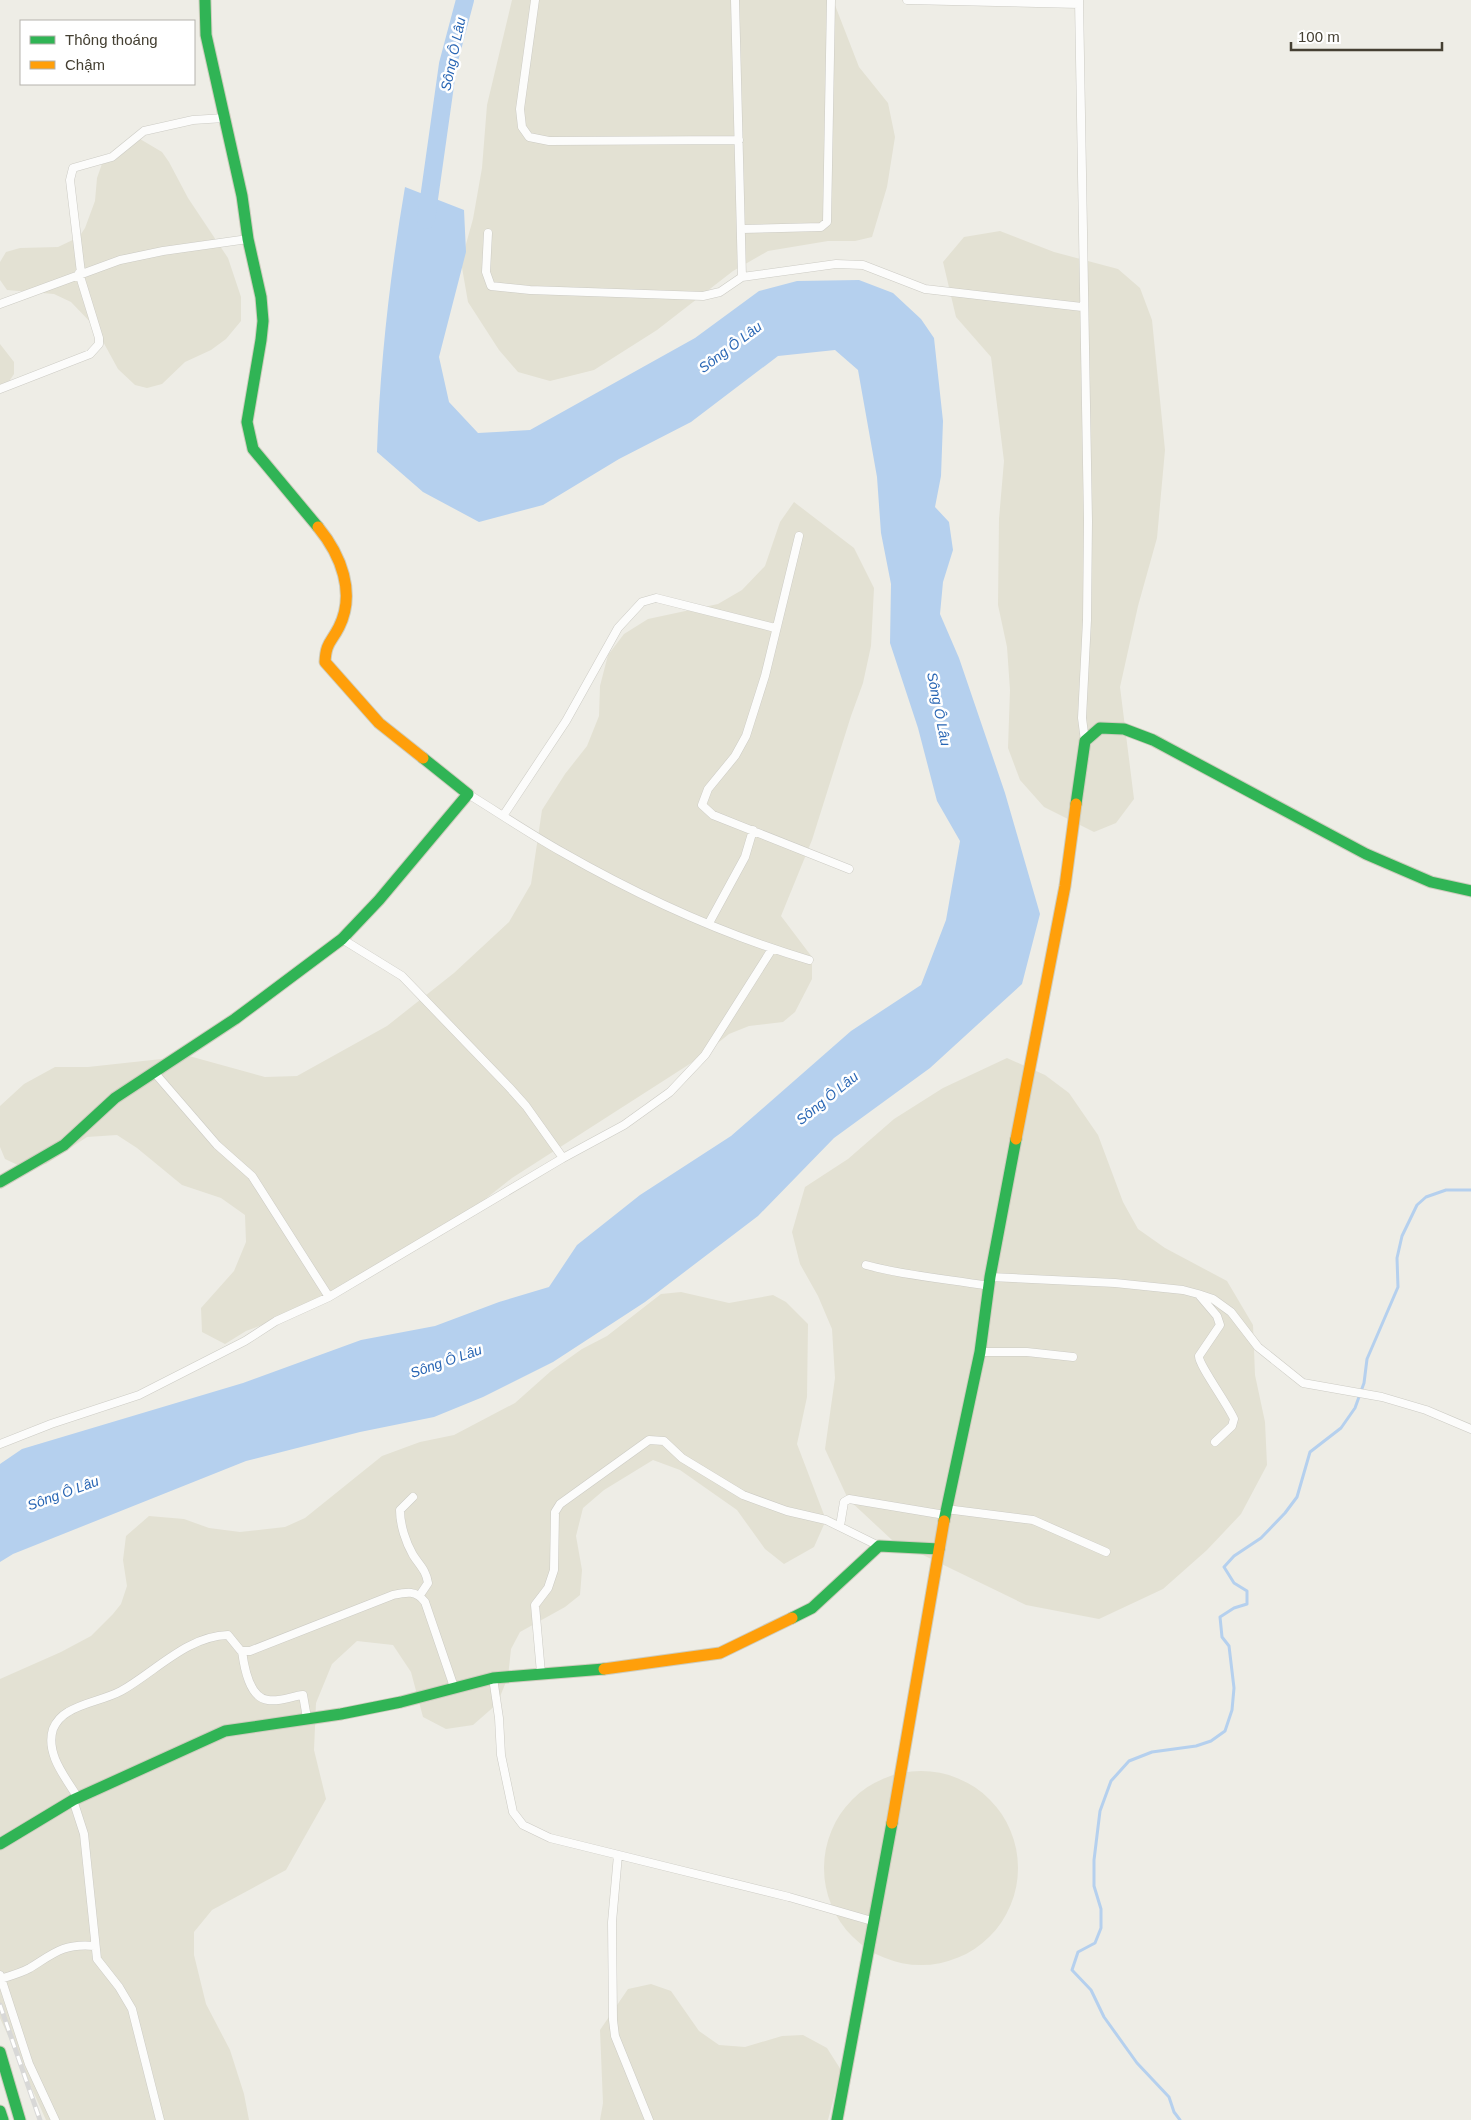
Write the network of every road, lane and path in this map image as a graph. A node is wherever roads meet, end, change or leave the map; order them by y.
1 (205, 0) edge
2 (535, 0) edge
3 (735, 0) edge
4 (831, 0) edge
5 (907, 0) edge
6 (1079, 2) edge
7 (224, 118) junction
8 (739, 140) junction
9 (742, 229) junction
10 (488, 233) dead end
11 (248, 240) junction
12 (80, 273) junction
13 (742, 277) junction
14 (0, 304) edge
15 (1082, 306) junction
16 (0, 389) edge
17 (799, 536) dead end
18 (775, 628) junction
19 (1085, 741) junction
20 (468, 794) junction
21 (503, 816) junction
22 (754, 830) junction
23 (849, 869) dead end
24 (1471, 891) edge
25 (709, 923) junction
26 (342, 939) junction
27 (772, 949) junction
28 (809, 960) dead end
29 (154, 1072) junction
30 (563, 1158) junction
31 (0, 1182) edge
32 (866, 1265) dead end
33 (990, 1281) junction
34 (1198, 1294) junction
35 (329, 1297) junction
36 (980, 1352) junction
37 (1073, 1357) dead end
38 (1471, 1429) edge
39 (1215, 1442) dead end
40 (0, 1444) edge
41 (413, 1497) dead end
42 (945, 1512) junction
43 (840, 1526) junction
44 (879, 1546) junction
45 (939, 1549) junction
46 (1106, 1552) dead end
47 (420, 1595) junction
48 (242, 1651) junction
49 (541, 1673) junction
50 (493, 1678) junction
51 (454, 1688) junction
52 (307, 1718) junction
53 (76, 1799) junction
54 (0, 1844) edge
55 (618, 1855) junction
56 (872, 1921) junction
57 (95, 1946) junction
58 (0, 1978) edge
59 (0, 2052) edge
60 (0, 2111) edge
61 (3, 2120) edge
62 (20, 2120) edge
63 (55, 2120) edge
64 (160, 2120) edge
65 (649, 2120) edge
66 (837, 2120) edge

1 - 7 main road
2 - 8 street
3 - 8 street
4 - 9 street
5 - 6 street
6 - 15 street
7 - 11 main road
7 - 12 street
8 - 9 street
9 - 13 street
10 - 13 street
11 - 12 street
11 - 20 main road
12 - 14 street
12 - 16 street
13 - 15 street
15 - 19 street
17 - 18 street
18 - 21 street
18 - 22 street
19 - 24 main road
19 - 33 main road
20 - 21 street
20 - 26 main road
21 - 25 street
22 - 23 street
22 - 25 street
25 - 27 street
26 - 29 main road
26 - 30 street
27 - 28 street
27 - 30 street
29 - 31 main road
29 - 35 street
30 - 35 street
32 - 33 street
33 - 34 street
33 - 36 main road
34 - 38 street
34 - 39 street
35 - 40 street
36 - 37 street
36 - 42 main road
41 - 47 street
42 - 43 street
42 - 45 main road
42 - 46 street
43 - 44 street
43 - 49 street
44 - 45 main road
44 - 49 main road
45 - 56 main road
47 - 48 street
47 - 51 street
48 - 52 street
48 - 53 street
49 - 50 main road
50 - 51 main road
50 - 55 street
51 - 52 main road
52 - 53 main road
53 - 54 main road
53 - 57 street
55 - 56 street
55 - 65 street
56 - 66 main road
57 - 58 street
57 - 64 street
58 - 63 street
59 - 62 main road
60 - 61 main road

